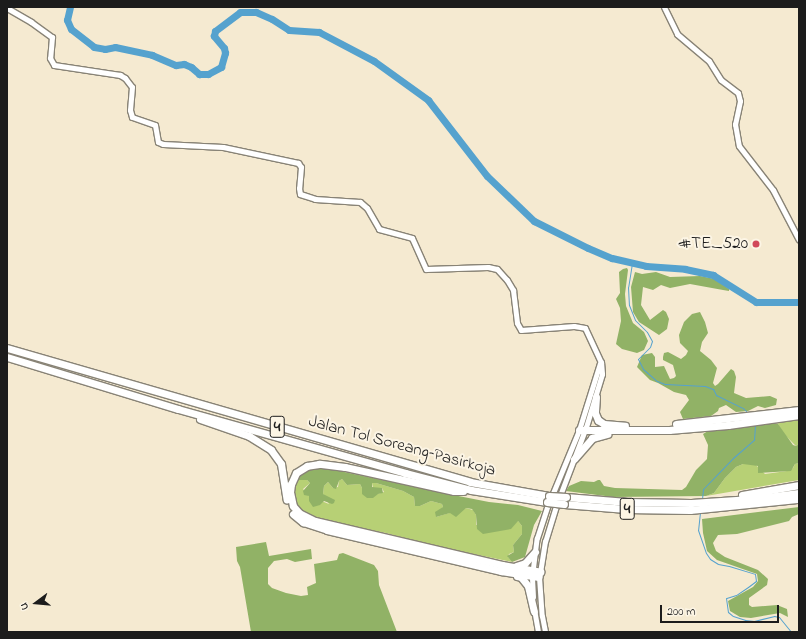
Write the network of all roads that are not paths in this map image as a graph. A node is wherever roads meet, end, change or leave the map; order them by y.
1 (664, 7) edge
2 (7, 8) edge
3 (799, 240) edge
4 (7, 348) edge
5 (7, 357) edge
6 (601, 362) junction
7 (596, 397) junction
8 (178, 409) junction
9 (799, 410) edge
10 (799, 415) edge
11 (763, 417) junction
12 (740, 420) junction
13 (625, 426) junction
14 (583, 429) junction
15 (639, 430) junction
16 (574, 459) junction
17 (799, 485) edge
18 (471, 490) junction
19 (799, 493) edge
20 (548, 499) junction
21 (799, 499) edge
22 (711, 504) junction
23 (535, 552) junction
24 (501, 568) junction
25 (536, 574) junction
26 (534, 611) junction
27 (538, 632) edge
28 (545, 632) edge

1 - 3 street
2 - 6 street
4 - 20 highway, Jalan Tol Soreang–Pasirkoja / 4
5 - 8 highway, Jalan Tol Soreang–Pasirkoja / 4
6 - 7 street
6 - 14 street
7 - 13 highway
7 - 14 street
8 - 18 highway, Jalan Tol Soreang–Pasirkoja / 4
8 - 24 highway
9 - 11 highway
10 - 11 highway
11 - 12 highway
12 - 13 highway
12 - 15 highway
13 - 14 highway
14 - 15 highway
14 - 16 street
14 - 23 street
15 - 16 highway
16 - 25 street
17 - 22 highway
18 - 20 highway, Jalan Tol Soreang–Pasirkoja / 4
18 - 24 highway
19 - 22 highway
20 - 22 highway, Jalan Tol Soreang–Pasirkoja / 4, bridge
21 - 22 highway
23 - 24 highway
23 - 25 street
24 - 25 highway
24 - 26 highway
25 - 26 street
25 - 28 street
26 - 27 street

